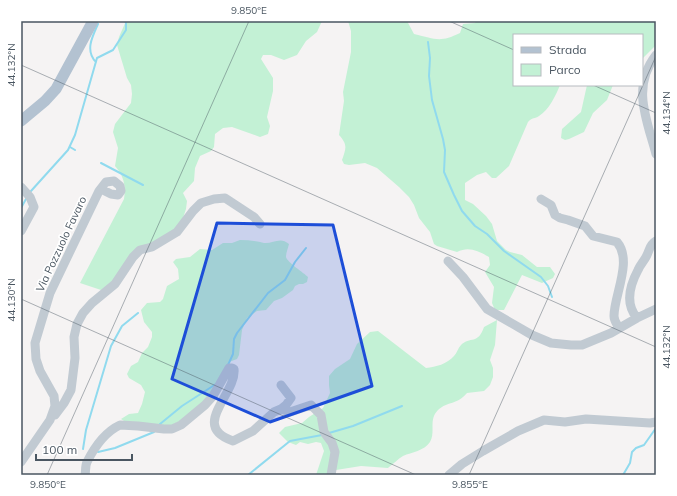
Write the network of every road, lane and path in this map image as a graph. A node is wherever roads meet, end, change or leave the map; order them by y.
1 (93, 21) edge
2 (656, 55) edge
3 (643, 82) edge
4 (642, 86) edge
5 (21, 121) edge
6 (656, 154) edge
7 (21, 187) edge
8 (101, 189) dead end
9 (541, 199) dead end
10 (260, 224) dead end
11 (21, 231) edge
12 (656, 241) edge
13 (448, 261) dead end
14 (656, 309) edge
15 (637, 318) junction
16 (619, 328) junction
17 (281, 385) dead end
18 (281, 409) junction
19 (50, 420) junction
20 (656, 422) edge
21 (21, 462) edge
22 (85, 475) edge
23 (331, 475) edge
24 (449, 475) edge

1 - 5 main road
2 - 3 street
4 - 6 street
7 - 11 street
8 - 19 street, Via Pozzuolo Favaro
9 - 16 street
10 - 19 street
12 - 15 street
13 - 16 street
14 - 15 street
15 - 16 street
17 - 18 street
18 - 22 street
18 - 23 street
19 - 21 street, Via Pozzuolo Favaro
20 - 24 street

